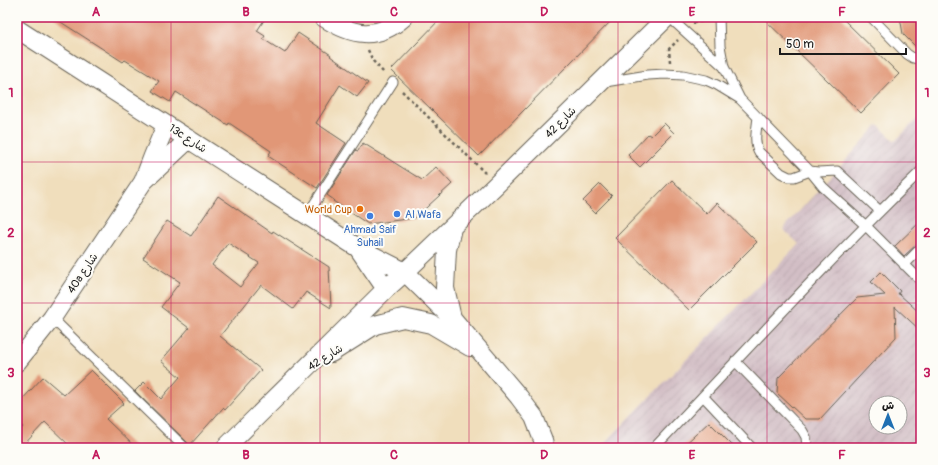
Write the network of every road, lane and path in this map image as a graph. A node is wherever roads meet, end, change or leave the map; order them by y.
1 (323, 17) edge
2 (404, 17) edge
3 (668, 17) edge
4 (719, 17) edge
5 (870, 17) edge
6 (17, 30) edge
7 (365, 34) junction
8 (921, 60) edge
9 (724, 67) junction
10 (393, 82) junction
11 (600, 82) junction
12 (740, 99) junction
13 (758, 117) junction
14 (166, 125) junction
15 (189, 139) junction
16 (810, 170) junction
17 (921, 171) edge
18 (143, 182) junction
19 (496, 185) junction
20 (880, 211) junction
21 (307, 215) junction
22 (866, 226) junction
23 (452, 228) junction
24 (358, 248) junction
25 (921, 248) edge
26 (904, 265) junction
27 (405, 272) junction
28 (921, 282) edge
29 (386, 288) junction
30 (52, 318) junction
31 (452, 318) junction
32 (480, 352) junction
33 (17, 362) edge
34 (735, 362) junction
35 (301, 372) junction
36 (703, 396) junction
37 (185, 448) edge
38 (225, 448) edge
39 (545, 448) edge
40 (654, 448) edge
41 (752, 448) edge
42 (807, 448) edge

1 - 7 street
2 - 7 street
3 - 9 lane
3 - 11 street, شارع 42
4 - 9 lane
5 - 8 lane
6 - 14 street, 13c شارع
7 - 10 path
9 - 12 lane
10 - 19 path
10 - 21 lane
11 - 12 lane
11 - 19 street, شارع 42
12 - 13 lane
13 - 16 lane
13 - 16 lane
14 - 15 street, 13c شارع
14 - 18 street, 40a شارع
15 - 18 street, 40a شارع
15 - 21 street, 13c شارع
16 - 20 lane
16 - 22 lane
17 - 20 lane
18 - 30 street, 40a شارع
19 - 23 street, شارع 42
20 - 22 lane
21 - 24 street, 13c شارع
22 - 26 lane
22 - 34 lane
23 - 27 street, شارع 42
23 - 31 street, شارع 42
24 - 27 street, 13c شارع
24 - 29 street, 13c شارع
25 - 26 lane
26 - 28 lane
27 - 29 street, شارع 42
27 - 31 street, شارع 42
29 - 35 street, شارع 42
30 - 33 street, 40a شارع
30 - 37 lane
31 - 32 street, شارع 42
32 - 35 street, شارع 42
32 - 39 street, شارع 42
34 - 36 lane
34 - 42 lane
35 - 38 street, شارع 42
36 - 40 lane
36 - 41 lane

